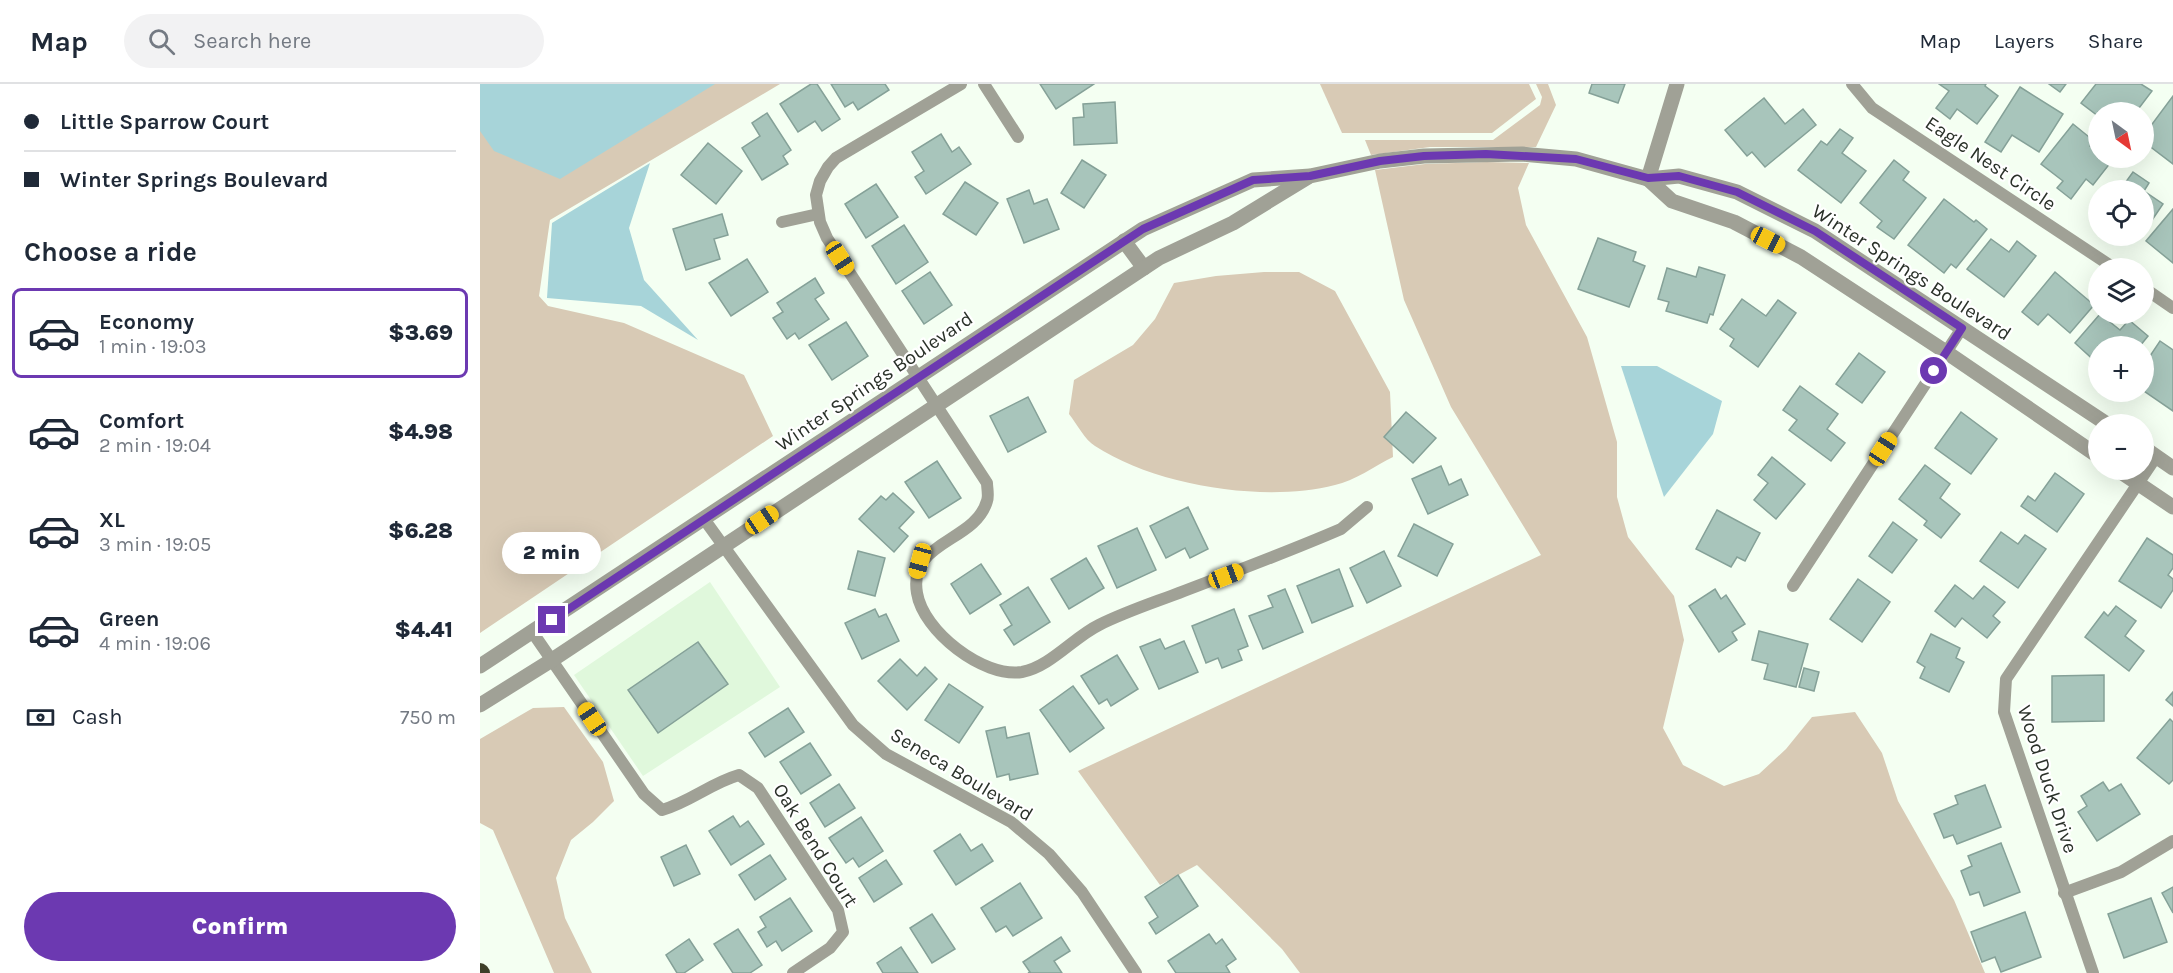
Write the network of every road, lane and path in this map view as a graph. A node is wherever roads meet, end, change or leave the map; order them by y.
1 (961, 84) edge
2 (984, 84) edge
3 (1677, 84) edge
4 (1852, 84) edge
5 (1018, 137) dead end
6 (1310, 176) junction
7 (1648, 178) junction
8 (818, 214) junction
9 (782, 222) dead end
10 (1124, 241) junction
11 (2099, 258) edge
12 (1144, 268) junction
13 (2154, 295) edge
14 (2173, 308) edge
15 (1962, 328) junction
16 (1946, 352) junction
17 (918, 377) junction
18 (936, 405) junction
19 (2092, 414) edge
20 (2088, 449) edge
21 (2154, 456) edge
22 (2173, 468) edge
23 (2133, 480) edge
24 (2140, 480) edge
25 (2139, 484) junction
26 (1367, 507) dead end
27 (2173, 507) edge
28 (704, 519) junction
29 (724, 546) junction
30 (1793, 586) dead end
31 (533, 633) junction
32 (552, 660) junction
33 (480, 666) edge
34 (480, 705) edge
35 (2173, 842) edge
36 (2064, 893) junction
37 (793, 973) edge
38 (1136, 973) edge
39 (2093, 973) edge

1 - 8 street
2 - 5 street
3 - 7 street
4 - 11 street, Eagle Nest Circle
6 - 7 street, Winter Springs Boulevard
6 - 10 street, Winter Springs Boulevard
6 - 12 street, Winter Springs Boulevard
7 - 15 street, Winter Springs Boulevard
7 - 16 street, Winter Springs Boulevard
8 - 9 street
8 - 17 street
10 - 12 street
10 - 17 street, Winter Springs Boulevard
12 - 18 street, Winter Springs Boulevard
13 - 14 street
15 - 16 street
15 - 19 street, Winter Springs Boulevard
16 - 20 street, Winter Springs Boulevard
16 - 30 street
17 - 18 street
17 - 28 street, Winter Springs Boulevard
18 - 26 street
18 - 29 street, Winter Springs Boulevard
21 - 22 street
23 - 25 street
24 - 25 street, Wood Duck Drive
25 - 27 street
25 - 36 street, Wood Duck Drive
28 - 29 street, Seneca Boulevard
28 - 31 street, Winter Springs Boulevard
29 - 32 street, Winter Springs Boulevard
29 - 38 street, Seneca Boulevard
31 - 32 street, Oak Bend Court
31 - 33 street, Winter Springs Boulevard
32 - 34 street, Winter Springs Boulevard
32 - 37 street, Oak Bend Court
35 - 36 street
36 - 39 street, Wood Duck Drive

